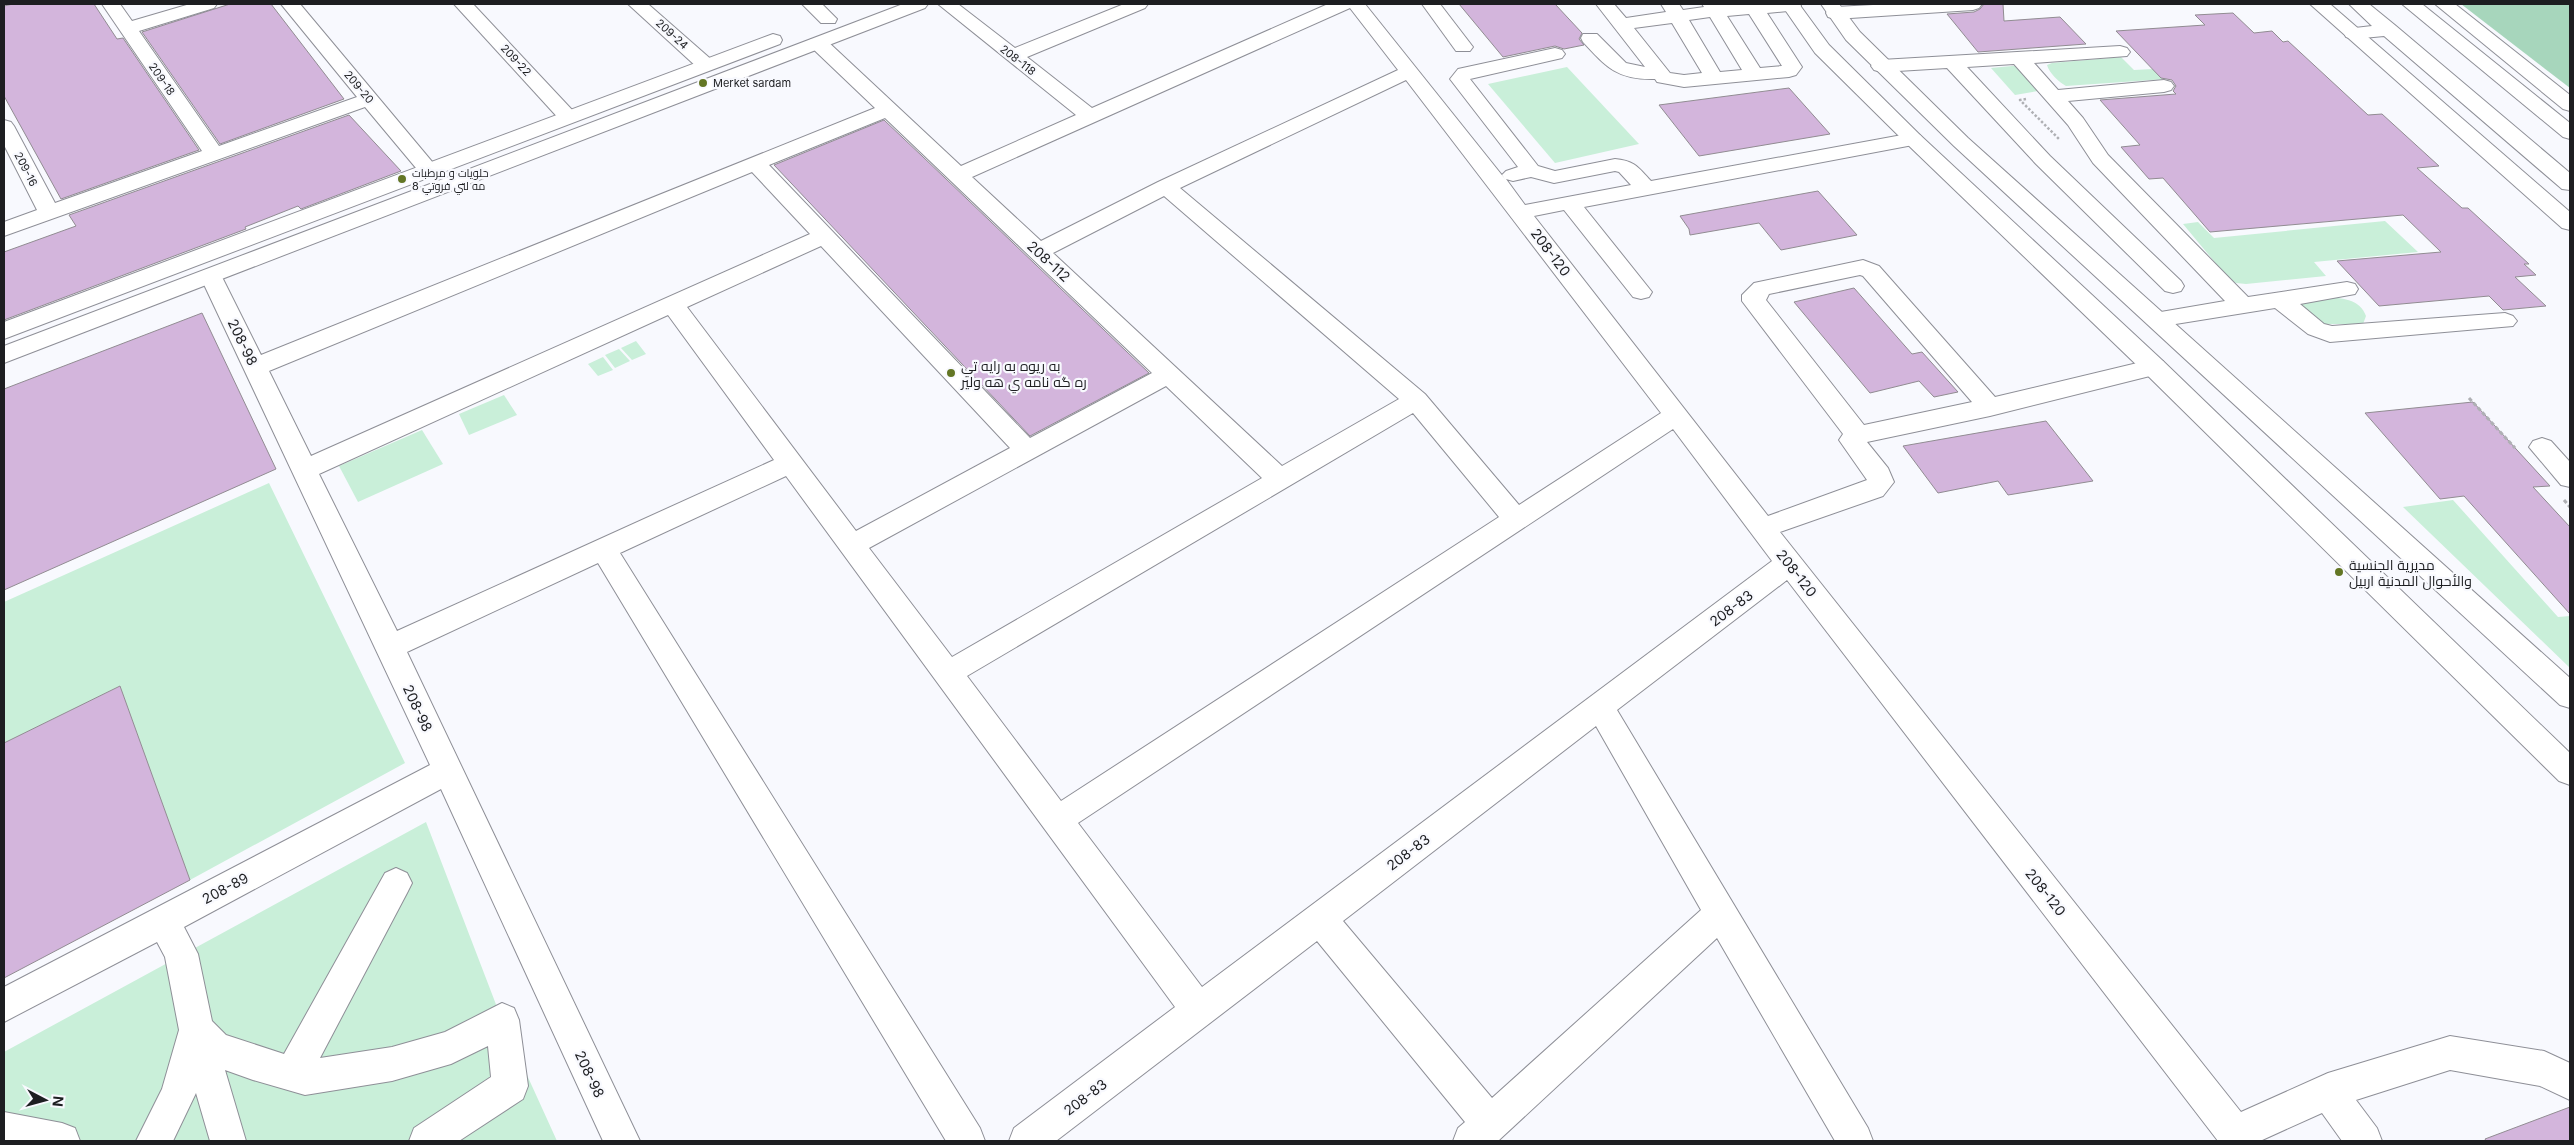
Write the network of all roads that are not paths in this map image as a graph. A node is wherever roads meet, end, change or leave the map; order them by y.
1 (110, 4) edge
2 (208, 4) edge
3 (290, 4) edge
4 (463, 4) edge
5 (637, 4) edge
6 (811, 4) edge
7 (868, 4) edge
8 (919, 4) edge
9 (947, 4) edge
10 (1139, 4) edge
11 (1344, 4) edge
12 (1356, 4) edge
13 (1430, 4) edge
14 (1605, 4) edge
15 (1628, 4) edge
16 (1973, 4) edge
17 (2319, 4) edge
18 (2358, 4) edge
19 (2411, 4) edge
20 (2444, 4) edge
21 (1791, 5) edge
22 (1753, 6) edge
23 (1713, 7) edge
24 (1833, 9) edge
25 (1674, 10) edge
26 (828, 19) junction
27 (1632, 22) junction
28 (128, 28) junction
29 (2390, 30) junction
30 (2353, 33) junction
31 (1590, 38) dead end
32 (818, 42) junction
33 (1464, 47) dead end
34 (2120, 52) dead end
35 (1555, 54) dead end
36 (1013, 56) junction
37 (2021, 60) junction
38 (1952, 62) junction
39 (706, 65) junction
40 (1881, 66) junction
41 (1408, 72) junction
42 (1660, 73) junction
43 (1754, 74) junction
44 (1714, 78) junction
45 (2164, 86) dead end
46 (2055, 96) junction
47 (369, 99) junction
48 (2570, 105) edge
49 (889, 109) junction
50 (1090, 116) junction
51 (568, 117) junction
52 (4, 126) edge
53 (2570, 134) edge
54 (516, 137) junction
55 (1913, 139) junction
56 (2518, 140) junction
57 (214, 154) junction
58 (530, 154) junction
59 (755, 163) junction
60 (428, 170) junction
61 (1532, 170) junction
62 (958, 175) junction
63 (1495, 180) junction
64 (2570, 184) edge
65 (1166, 187) junction
66 (1646, 188) junction
67 (1570, 203) junction
68 (1520, 212) junction
69 (49, 213) junction
70 (2570, 223) edge
71 (4, 229) edge
72 (825, 236) junction
73 (1039, 251) junction
74 (211, 276) junction
75 (2173, 286) dead end
76 (2347, 288) dead end
77 (1641, 292) dead end
78 (2279, 299) junction
79 (672, 304) junction
80 (2242, 305) junction
81 (2157, 320) junction
82 (2505, 320) dead end
83 (4, 331) edge
84 (4, 355) edge
85 (255, 366) junction
86 (2154, 367) junction
87 (1169, 374) junction
88 (1416, 400) junction
89 (1990, 407) junction
90 (1675, 416) junction
91 (1858, 435) junction
92 (2542, 447) dead end
93 (1027, 450) junction
94 (791, 463) junction
95 (304, 470) junction
96 (2570, 478) edge
97 (1280, 480) junction
98 (1516, 520) junction
99 (1762, 528) junction
100 (852, 545) junction
101 (603, 549) junction
102 (1789, 563) junction
103 (390, 647) junction
104 (948, 673) junction
105 (2570, 696) edge
106 (1600, 707) junction
107 (447, 770) junction
108 (2570, 772) edge
109 (1057, 820) junction
110 (396, 883) dead end
111 (1721, 914) junction
112 (1320, 919) junction
113 (163, 921) junction
114 (4, 1005) edge
115 (1199, 1011) junction
116 (196, 1030) junction
117 (293, 1072) junction
118 (2570, 1082) edge
119 (2328, 1091) junction
120 (4, 1130) edge
121 (1480, 1132) edge
122 (2238, 1138) edge
123 (62, 1141) edge
124 (154, 1141) edge
125 (228, 1141) edge
126 (427, 1141) edge
127 (622, 1141) edge
128 (968, 1141) edge
129 (1027, 1141) edge
130 (1855, 1141) edge
131 (2364, 1141) edge

1 - 28 main road, 209-18
2 - 28 main road
3 - 47 main road, 209-20
4 - 51 main road, 209-22
5 - 39 main road, 209-24
6 - 26 main road
7 - 26 main road
8 - 32 main road
9 - 36 main road, 208-118
10 - 36 main road
11 - 50 main road
12 - 41 main road, 208-120
13 - 33 main road
14 - 27 main road
15 - 27 main road
16 - 24 main road
17 - 30 main road
18 - 29 main road
19 - 53 main road
20 - 48 main road
21 - 22 main road
21 - 55 main road
22 - 23 main road
22 - 43 main road
23 - 25 main road
23 - 43 main road
24 - 40 main road
25 - 27 main road
25 - 44 main road
26 - 39 main road
27 - 42 main road
28 - 57 main road, 209-18
29 - 30 main road
29 - 56 main road
30 - 70 main road
31 - 42 main road
32 - 49 main road, 208-112
32 - 58 main road
34 - 37 main road
35 - 61 main road
36 - 50 main road, 208-118
37 - 38 main road
37 - 46 main road
38 - 40 main road
38 - 75 main road
39 - 51 main road
40 - 81 main road
41 - 63 main road, 208-120
41 - 65 main road
42 - 44 main road
43 - 44 main road
45 - 46 main road
46 - 80 main road
47 - 57 main road
47 - 60 main road, 209-20
49 - 59 main road
49 - 62 main road, 208-112
50 - 62 main road
51 - 54 main road
52 - 69 main road, 209-16
53 - 56 main road
54 - 58 main road
54 - 60 main road
55 - 66 main road
55 - 86 main road
56 - 64 main road
57 - 69 main road
58 - 74 main road
59 - 72 main road
59 - 85 main road
60 - 83 main road
61 - 63 main road
61 - 66 main road
62 - 73 main road, 208-112
63 - 68 main road, 208-120
65 - 73 main road
65 - 88 main road
66 - 67 main road
67 - 68 main road
67 - 77 main road
68 - 90 main road, 208-120
69 - 71 main road
72 - 79 main road
72 - 93 main road
73 - 87 main road, 208-112
74 - 84 main road
74 - 85 main road, 208-98
76 - 78 main road
78 - 80 main road
78 - 82 main road
79 - 94 main road
79 - 95 main road
80 - 81 main road
81 - 105 main road
85 - 95 main road, 208-98
86 - 89 main road
86 - 108 main road
87 - 93 main road
87 - 97 main road, 208-112
88 - 97 main road
88 - 98 main road
89 - 91 main road
89 - 91 main road
90 - 98 main road
90 - 99 main road, 208-120
91 - 99 main road
92 - 96 main road
93 - 100 main road
94 - 100 main road
94 - 101 main road
95 - 103 main road, 208-98
97 - 104 main road
98 - 109 main road
99 - 102 main road, 208-120
100 - 104 main road
101 - 103 main road
101 - 128 main road
102 - 106 main road, 208-83
102 - 122 main road, 208-120
103 - 107 main road, 208-98
104 - 109 main road
106 - 111 main road
106 - 112 main road, 208-83
107 - 113 main road, 208-89
107 - 127 main road, 208-98
109 - 115 main road
110 - 117 main road
111 - 121 main road
111 - 130 main road
112 - 115 main road, 208-83
112 - 121 main road
113 - 114 main road, 208-89
113 - 116 main road
115 - 129 main road, 208-83
116 - 117 main road
116 - 124 main road
116 - 125 main road
117 - 126 main road
118 - 119 main road
119 - 122 main road
119 - 131 main road
120 - 123 main road

